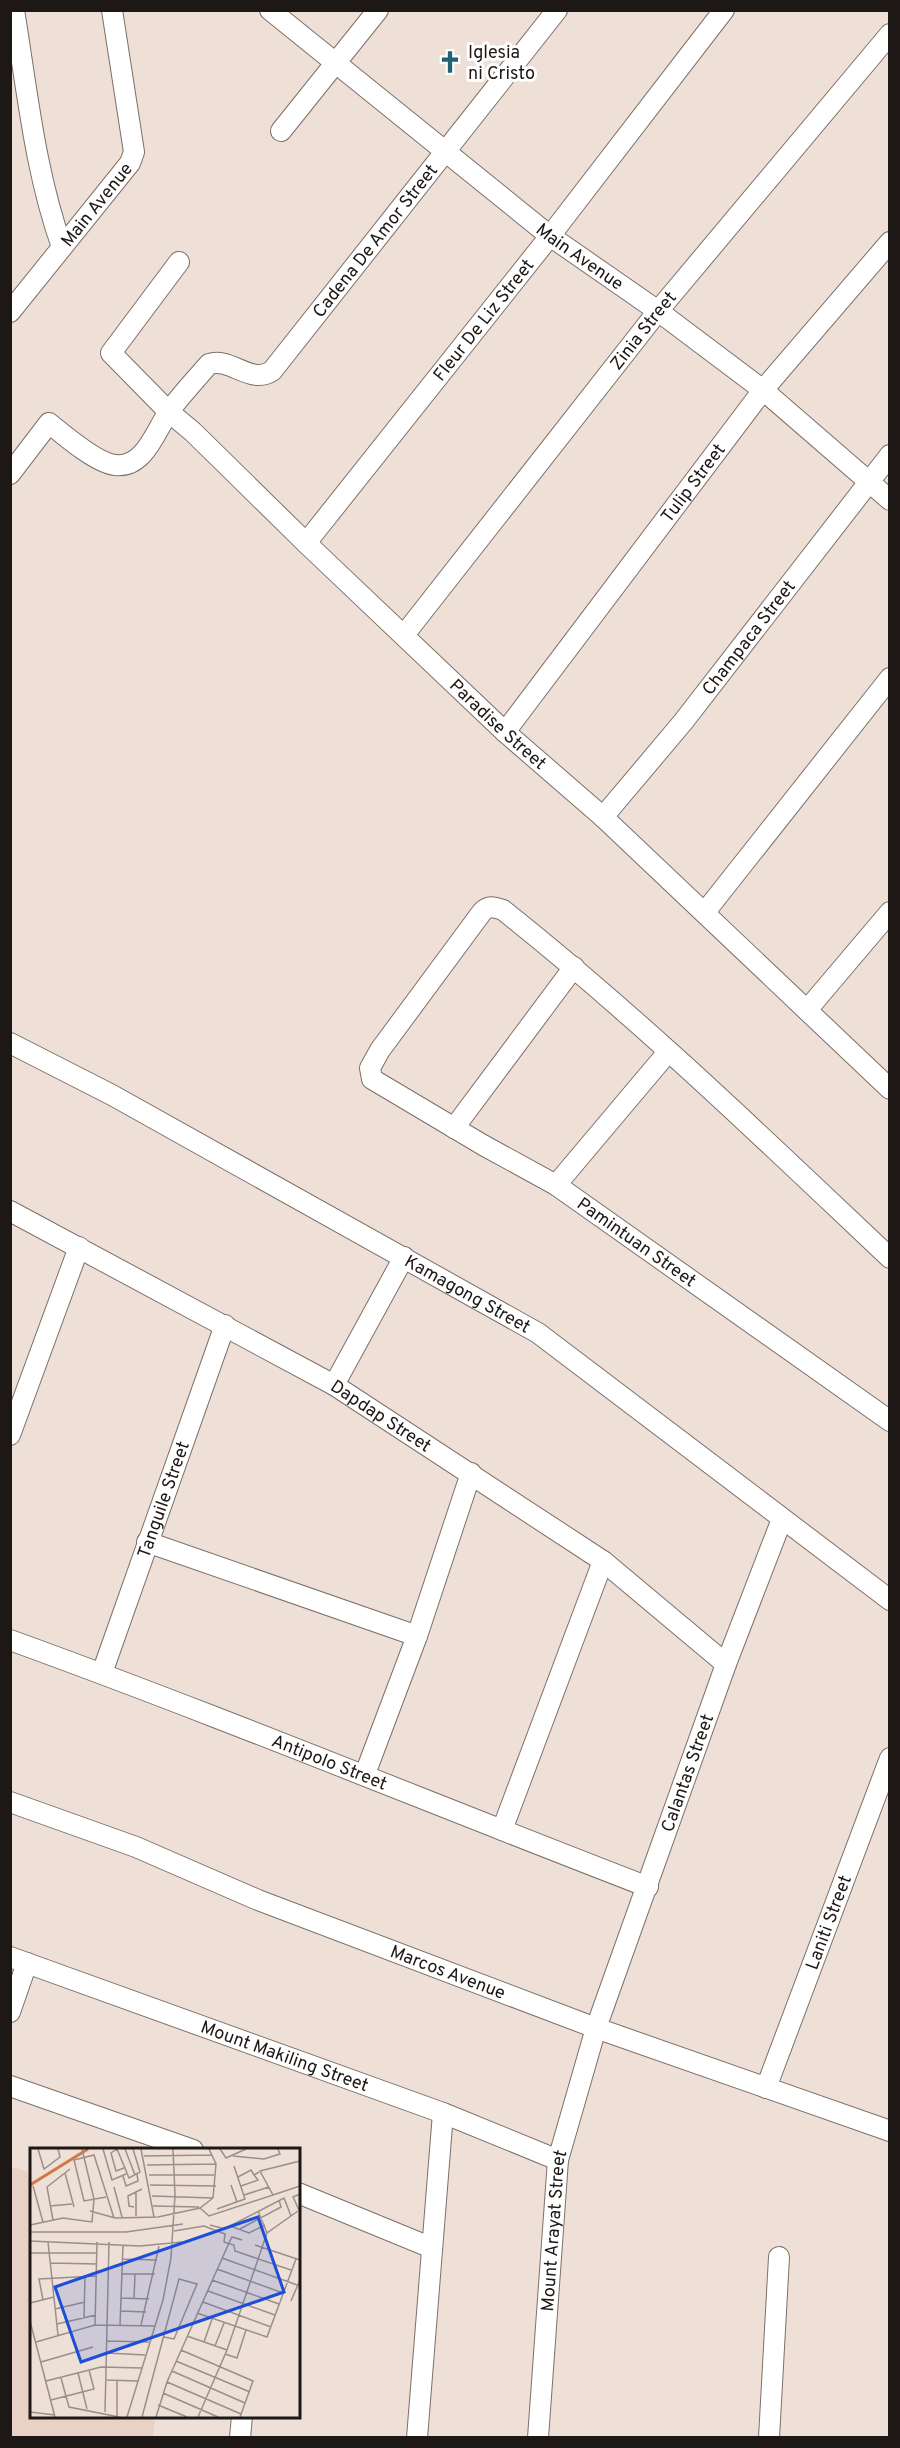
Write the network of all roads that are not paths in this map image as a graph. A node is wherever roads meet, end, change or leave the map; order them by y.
1 (14, 10) edge
2 (112, 10) edge
3 (270, 10) edge
4 (378, 10) edge
5 (557, 10) edge
6 (724, 10) edge
7 (890, 34) edge
8 (337, 63) junction
9 (281, 131) dead end
10 (447, 152) junction
11 (550, 236) junction
12 (890, 242) edge
13 (62, 247) junction
14 (178, 262) dead end
15 (658, 311) junction
16 (10, 312) edge
17 (763, 390) junction
18 (169, 412) junction
19 (890, 455) edge
20 (10, 474) edge
21 (867, 482) junction
22 (890, 500) edge
23 (306, 543) junction
24 (404, 635) junction
25 (890, 678) edge
26 (505, 732) junction
27 (603, 817) junction
28 (705, 912) junction
29 (890, 912) edge
30 (574, 967) junction
31 (807, 1010) junction
32 (10, 1043) edge
33 (668, 1052) junction
34 (890, 1089) edge
35 (454, 1128) junction
36 (556, 1185) junction
37 (10, 1211) edge
38 (79, 1247) junction
39 (404, 1257) junction
40 (890, 1258) edge
41 (225, 1325) junction
42 (334, 1385) junction
43 (890, 1421) edge
44 (10, 1435) edge
45 (471, 1473) junction
46 (782, 1520) junction
47 (147, 1542) junction
48 (603, 1561) junction
49 (890, 1600) edge
50 (417, 1636) junction
51 (10, 1640) edge
52 (726, 1664) junction
53 (102, 1673) junction
54 (890, 1758) edge
55 (365, 1774) junction
56 (10, 1802) edge
57 (502, 1830) junction
58 (648, 1887) junction
59 (19, 1960) edge
60 (10, 2012) edge
61 (596, 2028) junction
62 (10, 2086) edge
63 (766, 2088) junction
64 (443, 2113) junction
65 (890, 2131) edge
66 (188, 2148) edge
67 (558, 2160) junction
68 (300, 2194) edge
69 (432, 2248) junction
70 (779, 2257) dead end
71 (242, 2418) edge
72 (240, 2438) edge
73 (417, 2438) edge
74 (538, 2438) edge
75 (769, 2438) edge

1 - 13 street
2 - 13 street, Main Avenue
3 - 8 street, Main Avenue
4 - 8 street
5 - 10 street, Cadena De Amor Street
6 - 11 street, Fleur De Liz Street
7 - 15 street, Zinia Street
8 - 9 street
8 - 10 street, Main Avenue
10 - 11 street, Main Avenue
10 - 18 street, Cadena De Amor Street
11 - 15 street, Main Avenue
11 - 23 street, Fleur De Liz Street
12 - 17 street, Tulip Street
13 - 16 street, Main Avenue
14 - 18 street, Paradise Street
15 - 17 street, Main Avenue
15 - 24 street, Zinia Street
17 - 21 street, Main Avenue
17 - 26 street, Tulip Street
18 - 20 street
18 - 23 street, Paradise Street
19 - 21 street, Champaca Street
21 - 22 street, Main Avenue
21 - 27 street, Champaca Street
23 - 24 street, Paradise Street
24 - 26 street, Paradise Street
25 - 28 street
26 - 27 street, Paradise Street
27 - 28 street, Paradise Street
28 - 31 street, Paradise Street
29 - 31 street
30 - 33 street
30 - 35 street
30 - 35 street, Pamintuan Street
31 - 34 street, Paradise Street
32 - 39 street, Kamagong Street
33 - 36 street
33 - 40 street
35 - 36 street, Pamintuan Street
36 - 43 street, Pamintuan Street
37 - 38 street, Dapdap Street
38 - 41 street, Dapdap Street
38 - 44 street
39 - 42 street
39 - 46 street, Kamagong Street
41 - 42 street, Dapdap Street
41 - 47 street, Tanguile Street
42 - 45 street, Dapdap Street
45 - 48 street, Dapdap Street
45 - 50 street
46 - 49 street, Kamagong Street
46 - 52 street, Calantas Street
47 - 50 street
47 - 53 street, Tanguile Street
48 - 52 street, Dapdap Street
48 - 57 street
50 - 55 street
51 - 53 street, Antipolo Street
52 - 58 street, Calantas Street
53 - 55 street, Antipolo Street
54 - 63 street, Laniti Street
55 - 57 street, Antipolo Street
56 - 61 street, Marcos Avenue
57 - 58 street, Antipolo Street
58 - 61 street, Calantas Street
59 - 60 street
59 - 64 street, Mount Makiling Street
61 - 63 street, Marcos Avenue
61 - 67 street, Mount Arayat Street
62 - 66 street
63 - 65 street, Marcos Avenue
64 - 67 street, Mount Makiling Street
64 - 69 street
67 - 74 street, Mount Arayat Street
68 - 69 street
69 - 73 street
70 - 75 street
71 - 72 street

